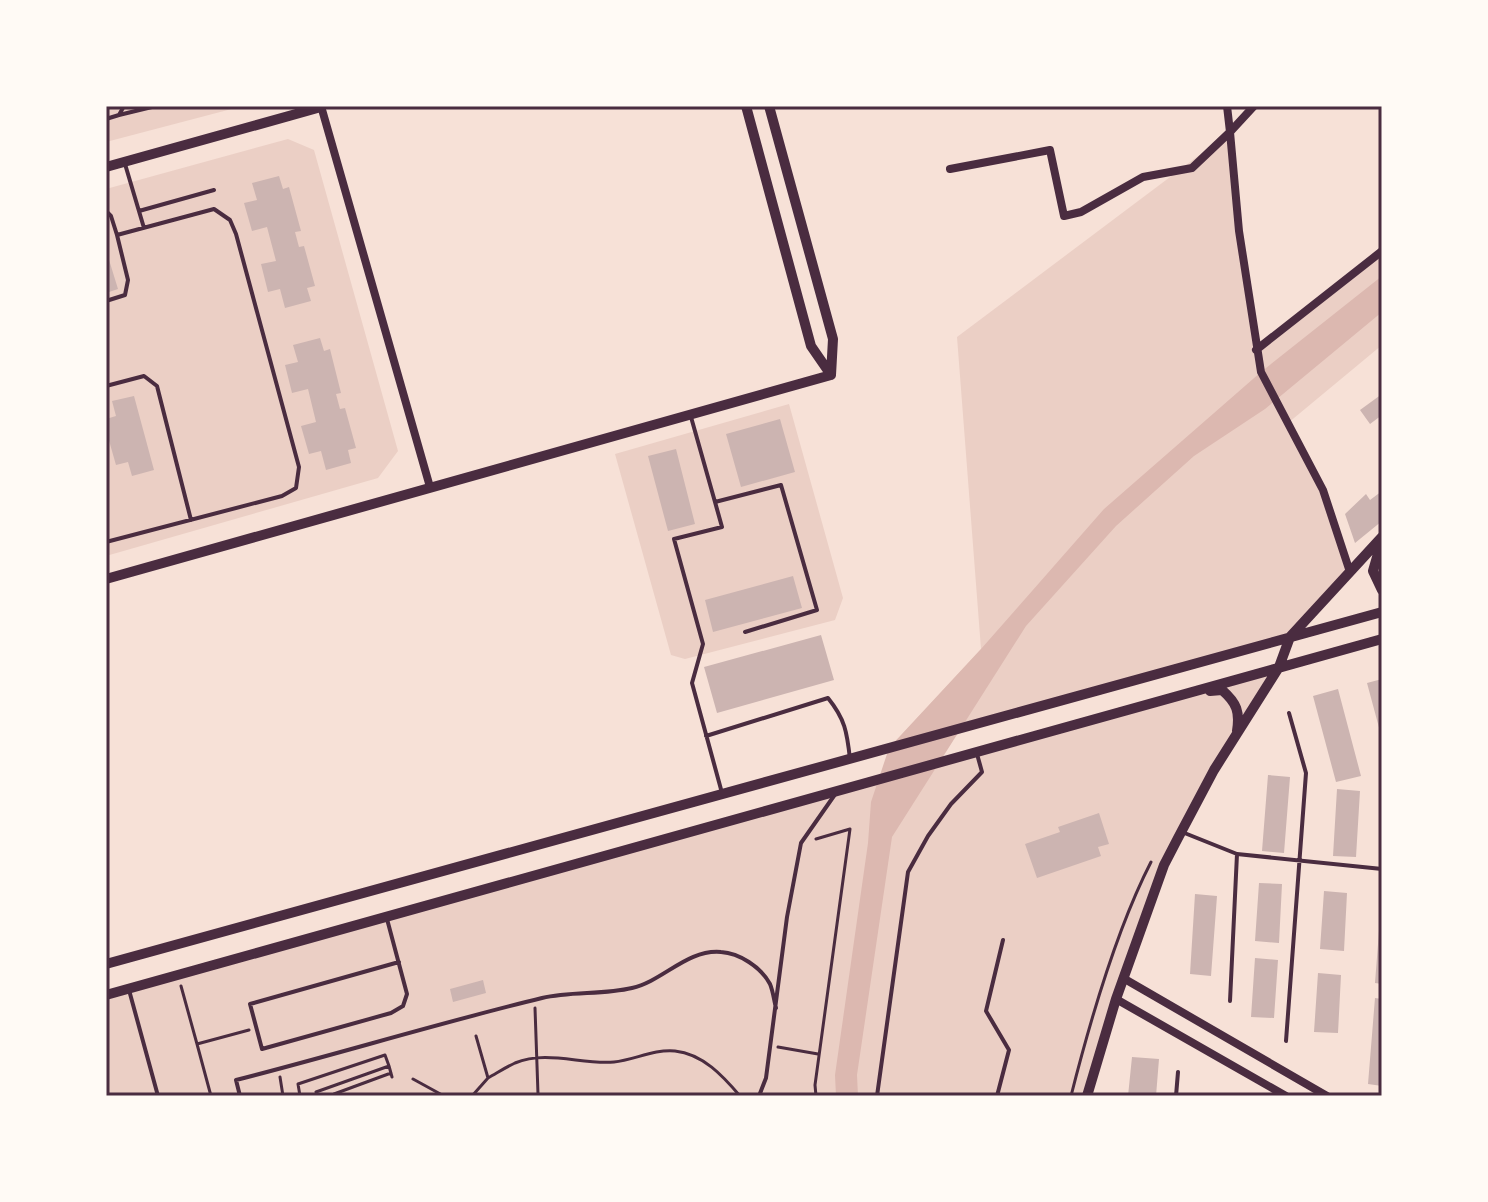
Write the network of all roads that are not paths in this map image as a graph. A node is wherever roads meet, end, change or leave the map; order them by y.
1 (124, 106) edge
2 (156, 106) edge
3 (321, 106) edge
4 (746, 106) edge
5 (769, 106) edge
6 (1227, 106) edge
7 (1254, 106) edge
8 (119, 115) junction
9 (106, 119) edge
10 (1230, 132) junction
11 (125, 161) junction
12 (106, 167) edge
13 (950, 169) dead end
14 (214, 190) dead end
15 (106, 211) edge
16 (139, 211) junction
17 (144, 228) junction
18 (117, 235) junction
19 (1382, 251) edge
20 (106, 301) edge
21 (1256, 350) junction
22 (831, 375) junction
23 (106, 386) edge
24 (690, 415) junction
25 (430, 487) junction
26 (715, 502) junction
27 (191, 520) junction
28 (1382, 539) edge
29 (106, 542) edge
30 (1350, 572) junction
31 (106, 579) edge
32 (1382, 590) edge
33 (1382, 612) edge
34 (745, 632) dead end
35 (1290, 637) junction
36 (1382, 639) edge
37 (1279, 667) junction
38 (1192, 692) junction
39 (1289, 713) dead end
40 (1237, 734) junction
41 (706, 736) junction
42 (971, 754) junction
43 (850, 759) junction
44 (837, 791) junction
45 (722, 794) junction
46 (1181, 832) junction
47 (1237, 854) junction
48 (1299, 861) junction
49 (1382, 869) edge
50 (386, 917) junction
51 (1003, 940) dead end
52 (399, 962) junction
53 (106, 964) edge
54 (1123, 978) junction
55 (129, 989) junction
56 (106, 995) edge
57 (1116, 999) junction
58 (1230, 1001) dead end
59 (776, 1008) junction
60 (1286, 1041) dead end
61 (1178, 1072) dead end
62 (158, 1096) edge
63 (240, 1096) edge
64 (759, 1096) edge
65 (877, 1096) edge
66 (997, 1096) edge
67 (1087, 1096) edge
68 (1176, 1096) edge
69 (1286, 1096) edge
70 (1327, 1096) edge

1 - 8 lane
2 - 8 lane
3 - 11 street
3 - 25 street
4 - 22 street
5 - 22 street
6 - 10 street
7 - 10 street
8 - 9 lane
10 - 13 street
10 - 21 street
11 - 12 street
11 - 16 lane
14 - 16 lane
15 - 18 lane
16 - 17 lane
17 - 18 lane
17 - 27 lane
18 - 20 lane
19 - 21 street
21 - 30 street
22 - 24 street
23 - 27 lane
24 - 25 street
24 - 26 lane
25 - 31 street
26 - 34 lane
26 - 41 lane
27 - 29 lane
28 - 30 street
28 - 32 street
30 - 35 street
33 - 35 street
35 - 37 street
35 - 43 street
36 - 37 street
37 - 38 street
37 - 40 street
38 - 40 street
38 - 42 street
39 - 48 lane
40 - 46 street
41 - 43 lane
41 - 45 lane
42 - 44 street
42 - 65 lane
43 - 45 street
44 - 50 street
44 - 59 lane
45 - 53 street
46 - 47 lane
46 - 54 street
47 - 48 lane
47 - 58 lane
48 - 49 lane
48 - 60 lane
50 - 52 lane
50 - 55 street
51 - 66 lane
52 - 52 lane
54 - 57 street
54 - 70 street
55 - 56 street
55 - 62 lane
57 - 67 street
57 - 69 street
59 - 63 lane
59 - 64 lane
61 - 68 lane

